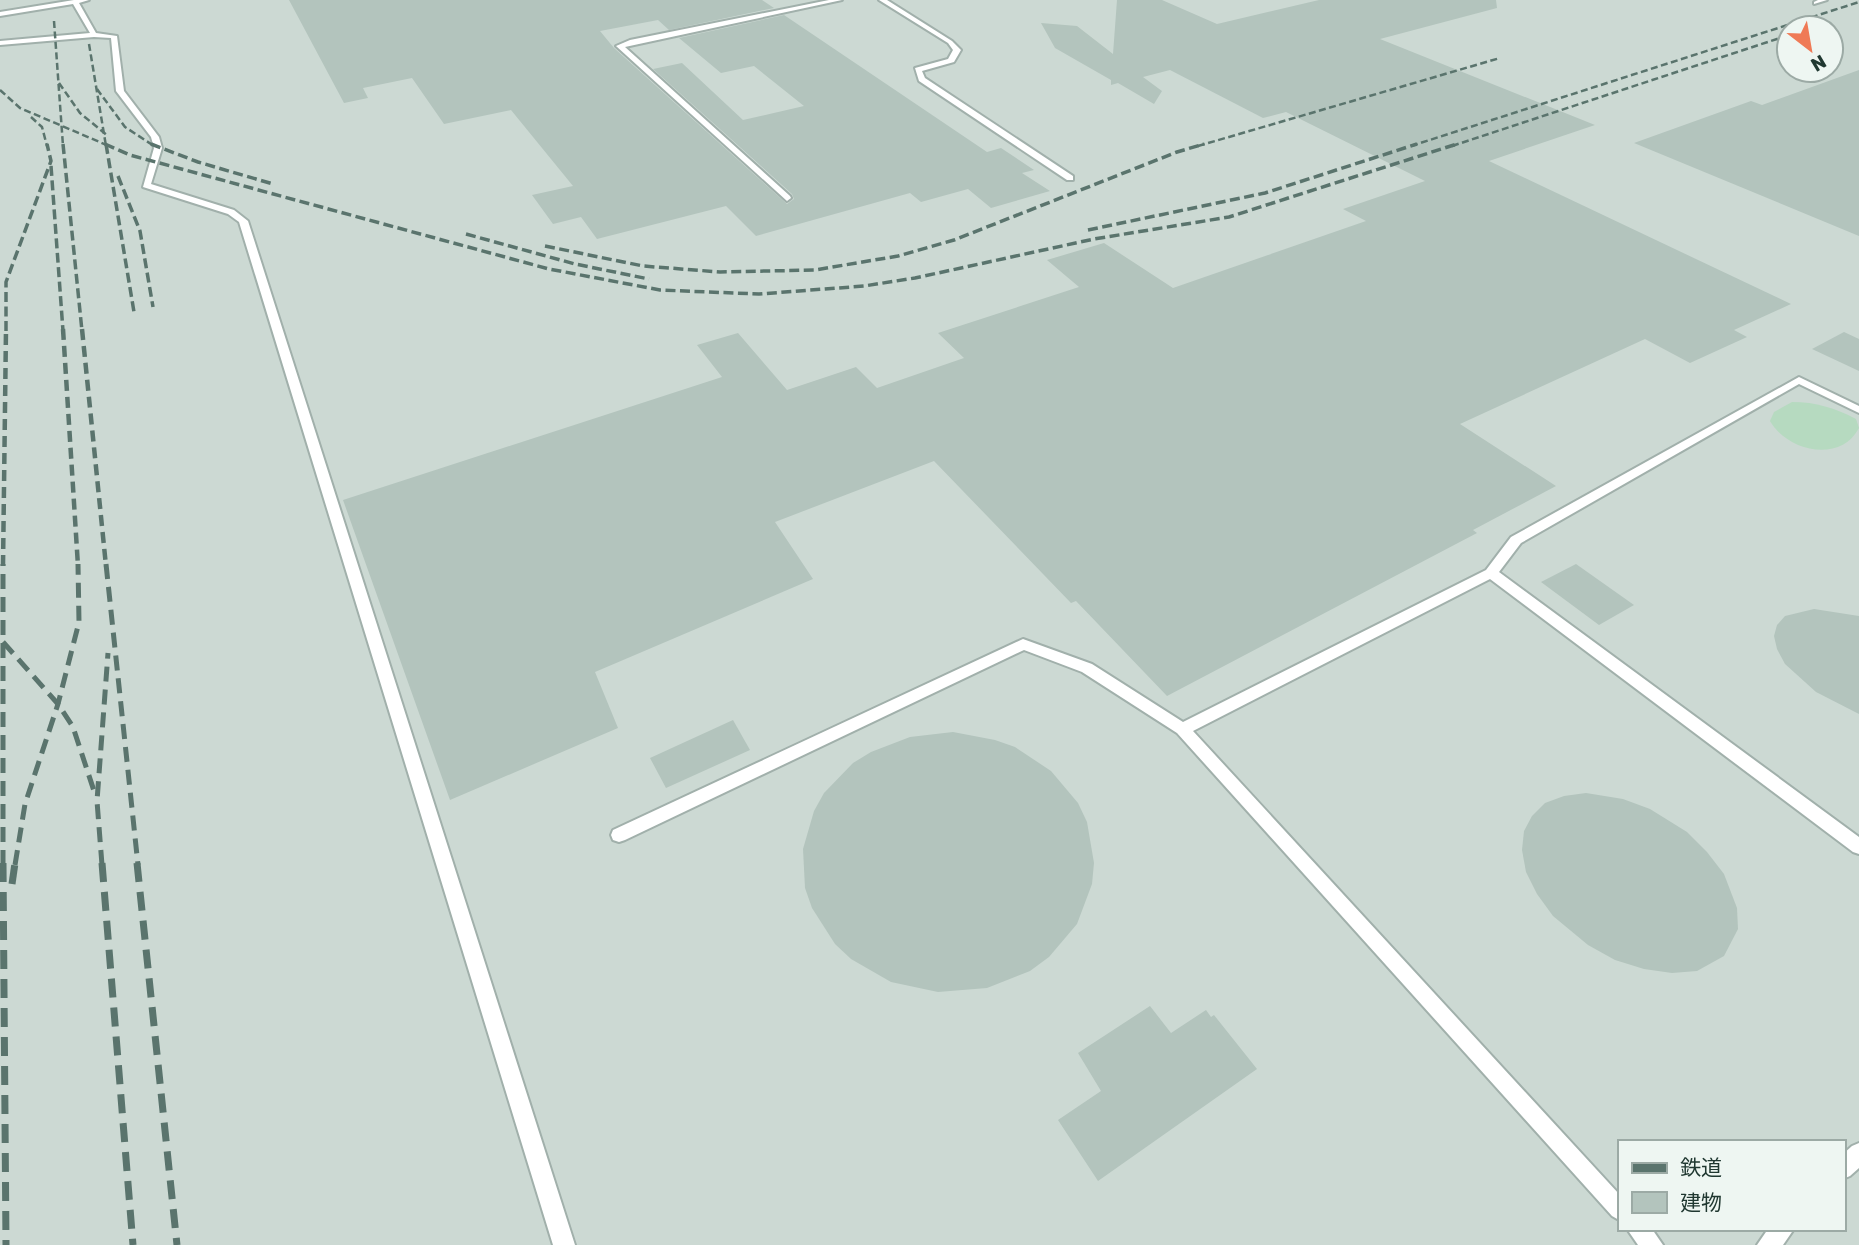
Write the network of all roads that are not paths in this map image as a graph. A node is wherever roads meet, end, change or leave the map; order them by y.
1 (839, 0) edge
2 (882, 0) edge
3 (80, 1) edge
4 (0, 13) edge
5 (94, 35) junction
6 (0, 43) edge
7 (1070, 178) dead end
8 (787, 198) dead end
9 (1859, 410) edge
10 (1491, 573) junction
11 (1182, 729) junction
12 (619, 835) dead end
13 (1859, 847) edge
14 (1859, 1153) edge
15 (1845, 1167) edge
16 (1618, 1208) edge
17 (1640, 1231) edge
18 (1781, 1231) edge
19 (564, 1245) edge
20 (1652, 1245) edge
21 (1768, 1245) edge

1 - 8 lane
2 - 7 lane
3 - 4 lane
3 - 5 lane
5 - 6 lane
5 - 19 lane
9 - 10 lane
10 - 11 lane
10 - 13 lane
11 - 12 lane
11 - 16 lane
14 - 15 lane
17 - 20 lane
18 - 21 lane

